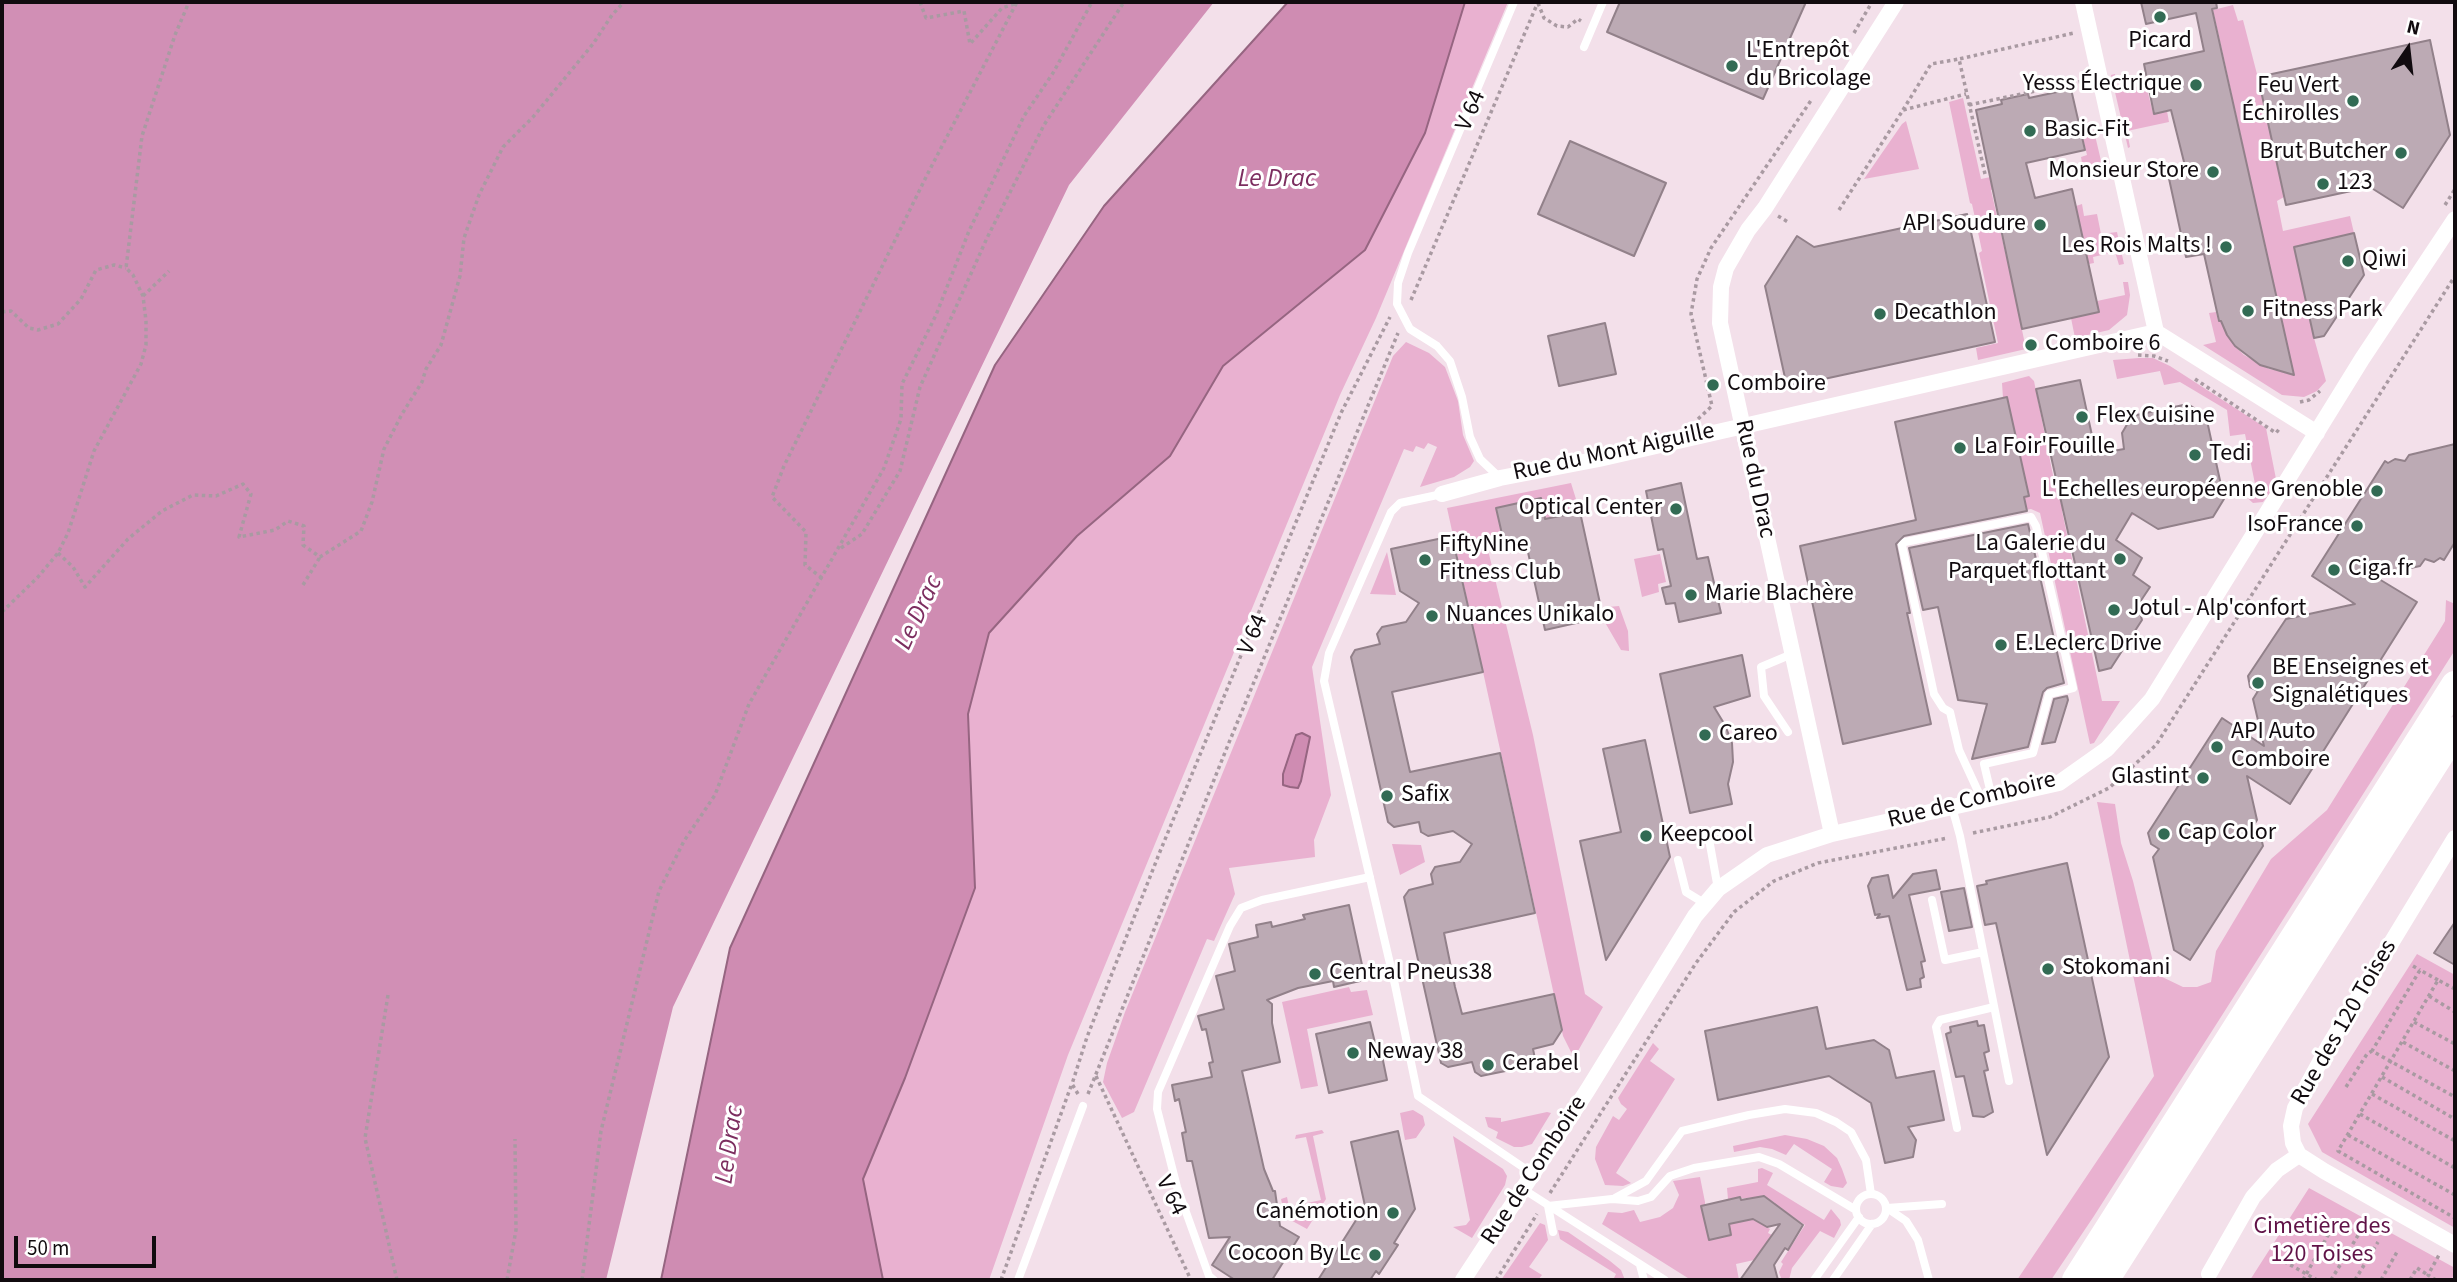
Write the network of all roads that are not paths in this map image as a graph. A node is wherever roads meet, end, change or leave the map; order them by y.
1 (1514, 2) edge
2 (1603, 2) edge
3 (1896, 2) edge
4 (2083, 2) edge
5 (1584, 47) dead end
6 (2448, 215) edge
7 (2155, 332) junction
8 (1742, 425) junction
9 (2317, 433) junction
10 (1500, 478) junction
11 (1442, 494) joint
12 (1792, 654) junction
13 (2455, 685) edge
14 (2455, 731) edge
15 (1788, 732) dead end
16 (1987, 799) junction
17 (1952, 807) junction
18 (1728, 834) dead end
19 (1832, 834) junction
20 (2455, 838) edge
21 (1678, 860) dead end
22 (1370, 877) junction
23 (1718, 889) junction
24 (1933, 900) dead end
25 (1704, 903) junction
26 (1983, 952) junction
27 (1994, 1007) junction
28 (2008, 1081) dead end
29 (1085, 1102) road end
30 (1957, 1128) dead end
31 (2299, 1155) junction
32 (1533, 1174) junction
33 (1523, 1189) junction
34 (1871, 1194) junction
35 (1612, 1199) junction
36 (1942, 1203) dead end
37 (1548, 1206) junction
38 (1887, 1208) junction
39 (1857, 1214) junction
40 (1872, 1224) junction
41 (1553, 1232) dead end
42 (2451, 1243) edge
43 (1640, 1265) junction
44 (2209, 1274) dead end
45 (1018, 1280) edge
46 (1214, 1280) edge
47 (1463, 1280) edge
48 (1644, 1280) edge
49 (1665, 1280) edge
50 (1814, 1280) edge
51 (1833, 1280) edge
52 (1929, 1280) edge
53 (2076, 1280) edge
54 (2105, 1280) edge

1 - 10 lane
2 - 5 lane
3 - 8 street, Rue du Drac
4 - 7 street
6 - 9 street, Rue de Comboire
7 - 8 street, Rue du Mont Aiguille
7 - 9 street
8 - 10 street, Rue du Mont Aiguille
8 - 12 street, Rue du Drac
9 - 16 street, Rue de Comboire
10 - 11 street, Rue du Mont Aiguille
11 - 22 lane
12 - 15 lane
12 - 19 street, Rue du Drac
13 - 53 highway
14 - 54 highway
16 - 16 lane
16 - 17 street, Rue de Comboire
17 - 19 street, Rue de Comboire
17 - 26 lane
18 - 23 lane
19 - 23 street, Rue de Comboire
20 - 31 street, Rue des 120 Toises
21 - 25 lane
22 - 32 lane
22 - 46 lane
23 - 25 street, Rue de Comboire
24 - 26 lane
25 - 32 street, Rue de Comboire
26 - 27 lane
27 - 28 lane
27 - 30 lane
29 - 45 lane
31 - 42 street
31 - 44 street
32 - 33 street, Rue de Comboire
33 - 37 lane
33 - 47 street, Rue de Comboire
34 - 35 lane
34 - 38 lane
34 - 39 lane
35 - 37 lane
35 - 39 lane
36 - 38 lane
37 - 41 lane
37 - 43 lane
38 - 40 lane
38 - 52 lane
39 - 40 lane
39 - 50 lane
40 - 51 lane
43 - 48 lane
43 - 49 lane

